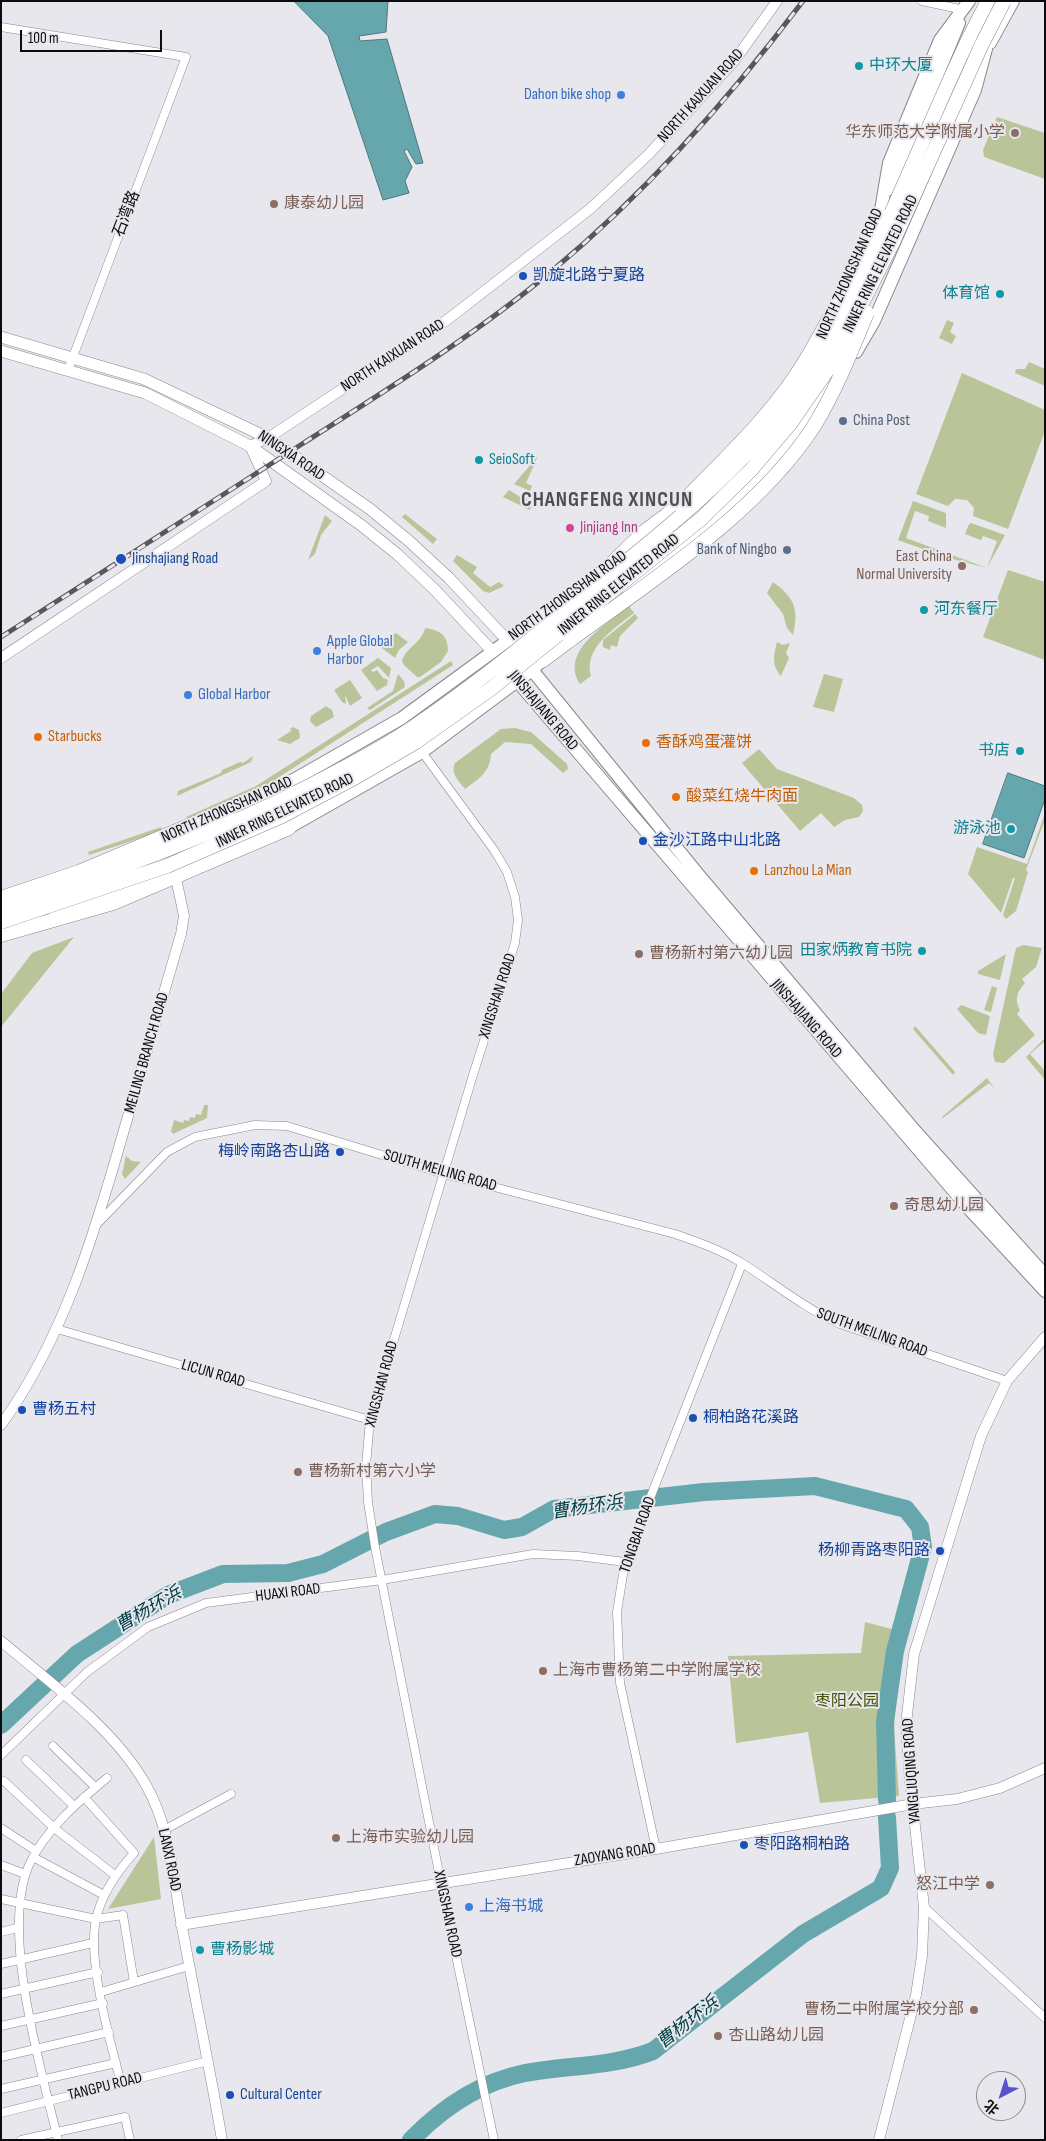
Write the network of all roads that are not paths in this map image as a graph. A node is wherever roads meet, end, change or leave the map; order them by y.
1 (777, 1) edge
2 (922, 1) edge
3 (988, 1) edge
4 (1004, 1) edge
5 (1013, 1) edge
6 (966, 4) edge
7 (1, 27) edge
8 (949, 81) junction
9 (878, 271) junction
10 (1, 337) edge
11 (1, 351) edge
12 (73, 358) junction
13 (68, 370) junction
14 (268, 438) junction
15 (250, 446) junction
16 (607, 568) junction
17 (508, 640) junction
18 (493, 652) junction
19 (1, 658) edge
20 (537, 666) junction
21 (517, 681) junction
22 (422, 752) junction
23 (291, 782) junction
24 (289, 828) junction
25 (177, 883) junction
26 (1, 894) edge
27 (1, 898) edge
28 (1, 909) edge
29 (1, 922) edge
30 (1, 931) edge
31 (1, 935) edge
32 (1, 942) edge
33 (444, 1174) junction
34 (98, 1222) junction
35 (742, 1264) junction
36 (1045, 1275) edge
37 (1045, 1291) edge
38 (57, 1329) junction
39 (1045, 1337) edge
40 (1007, 1381) junction
41 (370, 1420) junction
42 (1, 1425) edge
43 (625, 1562) junction
44 (382, 1580) junction
45 (1, 1641) edge
46 (64, 1695) junction
47 (53, 1746) dead end
48 (1, 1755) edge
49 (26, 1760) dead end
50 (1045, 1768) edge
51 (107, 1778) dead end
52 (4, 1781) dead end
53 (96, 1787) junction
54 (231, 1794) dead end
55 (84, 1797) junction
56 (913, 1804) junction
57 (74, 1806) junction
58 (1, 1828) edge
59 (54, 1828) junction
60 (164, 1830) junction
61 (656, 1849) junction
62 (34, 1854) junction
63 (1, 1864) edge
64 (25, 1874) junction
65 (116, 1876) junction
66 (441, 1883) junction
67 (104, 1895) junction
68 (1, 1899) edge
69 (19, 1901) junction
70 (924, 1907) junction
71 (96, 1919) junction
72 (181, 1925) junction
73 (17, 1928) junction
74 (1, 1932) edge
75 (93, 1942) junction
76 (19, 1959) junction
77 (1, 1964) edge
78 (189, 1966) junction
79 (98, 1972) junction
80 (134, 1982) junction
81 (24, 1989) junction
82 (101, 1992) junction
83 (1, 1994) edge
84 (103, 2003) junction
85 (1045, 2018) edge
86 (30, 2020) junction
87 (1, 2026) edge
88 (108, 2032) junction
89 (37, 2049) junction
90 (1, 2057) edge
91 (208, 2061) junction
92 (116, 2063) junction
93 (44, 2079) junction
94 (121, 2083) junction
95 (1, 2089) edge
96 (49, 2101) junction
97 (1, 2113) edge
98 (57, 2136) edge
99 (21, 2140) edge
100 (130, 2140) edge
101 (222, 2140) edge
102 (494, 2140) edge
103 (879, 2140) edge

1 - 14 street, NORTH KAIXUAN ROAD
2 - 6 street
3 - 8 highway, INNER RING ELEVATED ROAD, bridge
4 - 9 highway, INNER RING ELEVATED ROAD, bridge
5 - 20 main road, NORTH ZHONGSHAN ROAD
6 - 16 main road, NORTH ZHONGSHAN ROAD
7 - 12 street, 石湾路
8 - 16 highway, bridge
8 - 28 highway, INNER RING ELEVATED ROAD, bridge
9 - 20 highway, bridge
9 - 29 highway, INNER RING ELEVATED ROAD, bridge
10 - 12 main road, NINGXIA ROAD
11 - 13 main road, NINGXIA ROAD
12 - 13 street, 石湾路
12 - 14 main road, NINGXIA ROAD
13 - 15 main road, NINGXIA ROAD
14 - 15 street, NORTH KAIXUAN ROAD
14 - 17 main road, NINGXIA ROAD
15 - 18 main road, NINGXIA ROAD
15 - 19 street
16 - 17 main road, NORTH ZHONGSHAN ROAD
17 - 18 main road, NORTH ZHONGSHAN ROAD
17 - 20 main road, JINSHAJIANG ROAD
18 - 21 main road, JINSHAJIANG ROAD
18 - 23 main road, NORTH ZHONGSHAN ROAD
20 - 21 main road, NORTH ZHONGSHAN ROAD
20 - 36 main road, JINSHAJIANG ROAD
21 - 22 main road, NORTH ZHONGSHAN ROAD
21 - 37 main road, JINSHAJIANG ROAD
22 - 24 main road, NORTH ZHONGSHAN ROAD
22 - 33 street, XINGSHAN ROAD
23 - 26 main road, NORTH ZHONGSHAN ROAD
23 - 27 highway, bridge
24 - 25 main road, NORTH ZHONGSHAN ROAD
24 - 30 main road, NORTH ZHONGSHAN ROAD
24 - 31 highway
25 - 32 main road, NORTH ZHONGSHAN ROAD
25 - 34 street, MEILING BRANCH ROAD
33 - 34 street, SOUTH MEILING ROAD
33 - 35 street, SOUTH MEILING ROAD
33 - 41 street, XINGSHAN ROAD
34 - 38 street, SOUTH MEILING ROAD
35 - 40 street, SOUTH MEILING ROAD
35 - 43 street, TONGBAI ROAD
38 - 41 street, LICUN ROAD
38 - 42 street, SOUTH MEILING ROAD
39 - 40 street, YANGLIUQING ROAD
40 - 56 street, YANGLIUQING ROAD
41 - 44 street, XINGSHAN ROAD
43 - 44 street, HUAXI ROAD
43 - 61 street, TONGBAI ROAD
44 - 46 street, HUAXI ROAD
44 - 66 street, XINGSHAN ROAD
45 - 46 street, LANXI ROAD
46 - 48 street, HUAXI ROAD
46 - 60 street, LANXI ROAD
47 - 53 street
49 - 57 street
50 - 56 street, ZAOYANG ROAD
51 - 53 street
52 - 59 street
53 - 55 street
54 - 60 street
55 - 57 street
55 - 65 street
56 - 61 street, ZAOYANG ROAD
56 - 70 street, YANGLIUQING ROAD
57 - 59 street
58 - 62 street
59 - 62 street
59 - 65 street
60 - 72 street, LANXI ROAD
61 - 66 street, ZAOYANG ROAD
62 - 64 street
62 - 67 street
63 - 64 street
64 - 69 street
65 - 67 street
66 - 72 street, ZAOYANG ROAD
66 - 102 street, XINGSHAN ROAD
67 - 71 street
68 - 69 street
69 - 71 street
69 - 73 street
70 - 85 street
70 - 103 street, YANGLIUQING ROAD
71 - 75 street
71 - 80 street
72 - 78 street, LANXI ROAD
73 - 74 street
73 - 76 street
75 - 76 street
75 - 79 street
76 - 77 street
76 - 81 street
78 - 80 street
78 - 91 street, LANXI ROAD
79 - 81 street
79 - 82 street
80 - 82 street
81 - 83 street
81 - 86 street
82 - 84 street
84 - 86 street
84 - 88 street
86 - 87 street
86 - 89 street
88 - 89 street
88 - 92 street
89 - 90 street
89 - 93 street
91 - 94 street, TANGPU ROAD
91 - 101 street, LANXI ROAD
92 - 93 street
92 - 94 street
93 - 95 street
93 - 96 street
94 - 96 street, TANGPU ROAD
96 - 97 street, TANGPU ROAD
96 - 98 street
98 - 99 street
98 - 100 street

